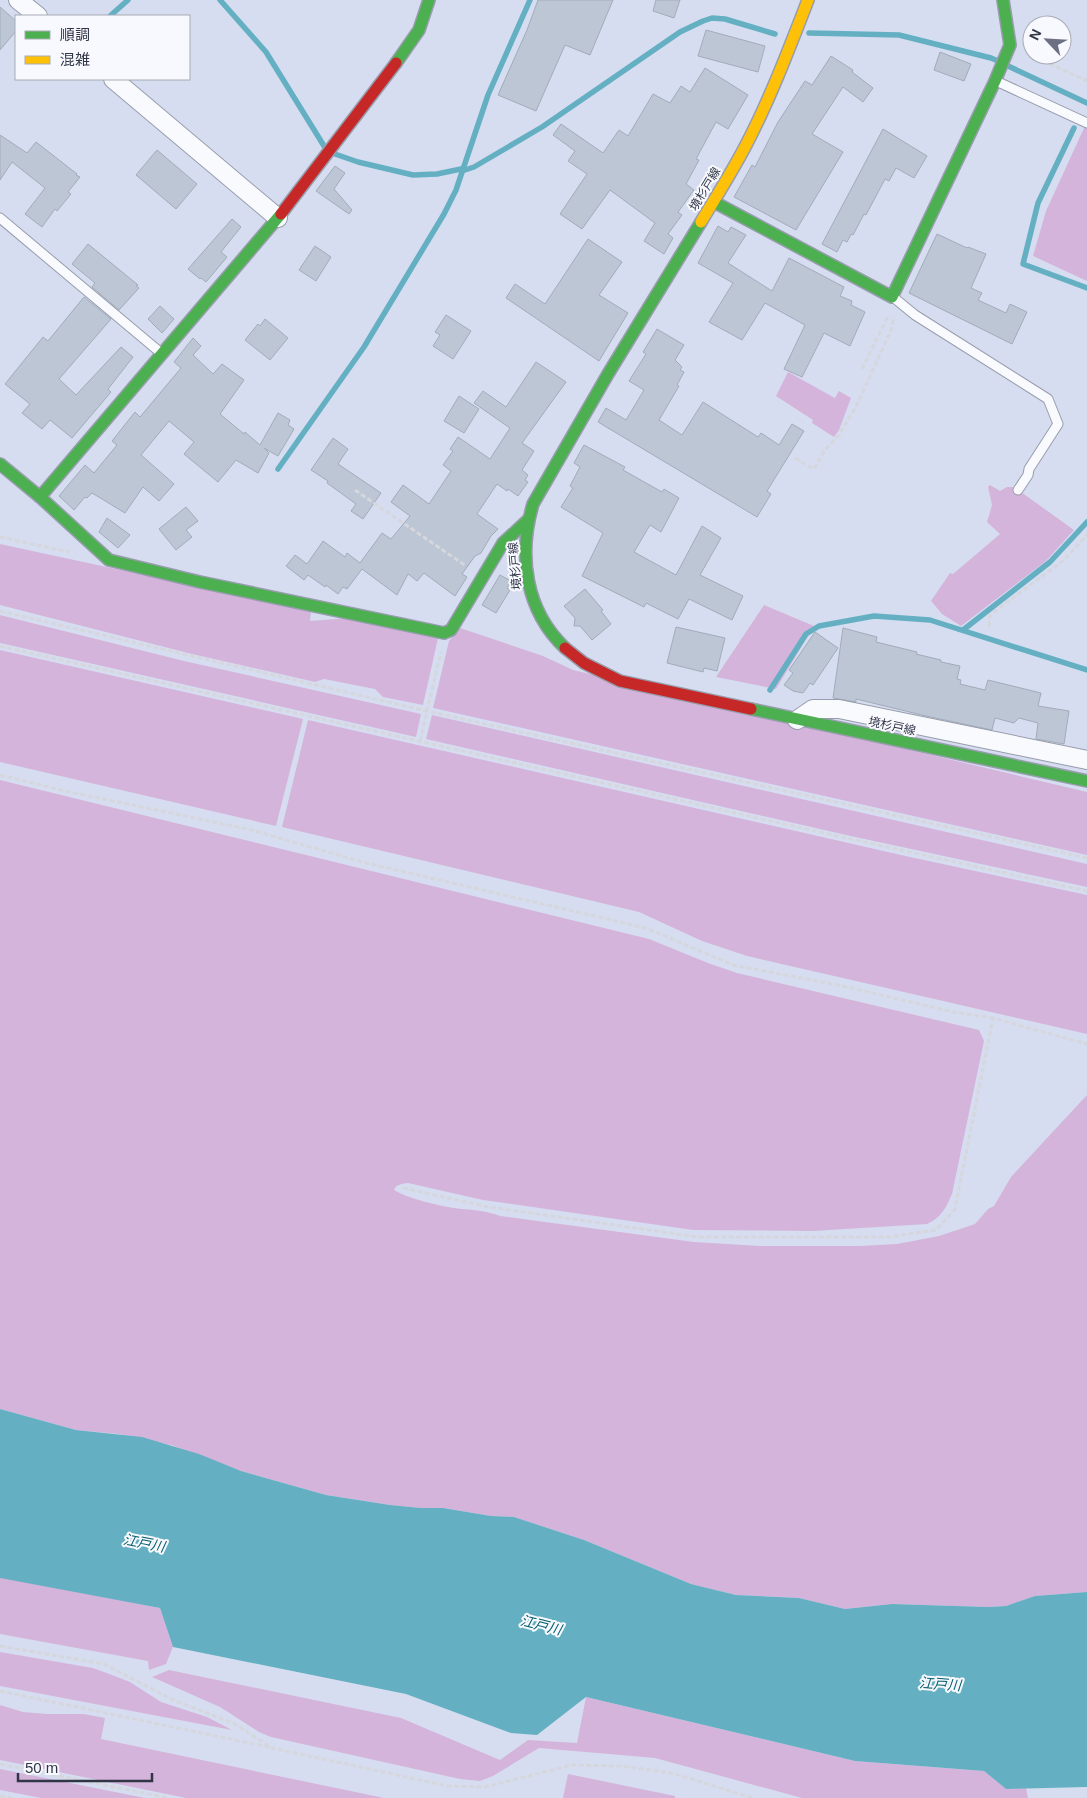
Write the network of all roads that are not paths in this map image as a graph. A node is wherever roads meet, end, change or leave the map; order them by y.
1 (18, 0) edge
2 (429, 0) edge
3 (808, 0) edge
4 (1004, 0) edge
5 (37, 15) edge
6 (997, 78) junction
7 (114, 80) edge
8 (1087, 123) edge
9 (714, 202) junction
10 (0, 218) edge
11 (278, 218) junction
12 (893, 302) junction
13 (163, 354) junction
14 (0, 464) edge
15 (1018, 490) dead end
16 (40, 497) junction
17 (528, 520) junction
18 (797, 720) junction
19 (1087, 760) edge
20 (1087, 782) edge

1 - 5 street
2 - 11 street
3 - 9 street, 境杉戸線
4 - 6 street
6 - 8 lane
6 - 12 street
7 - 11 street
9 - 12 street
9 - 17 street, 境杉戸線
10 - 13 lane
11 - 13 street
12 - 15 lane
13 - 16 street
14 - 16 street
16 - 17 street
17 - 18 street, 境杉戸線
18 - 19 street
18 - 20 street, 境杉戸線

